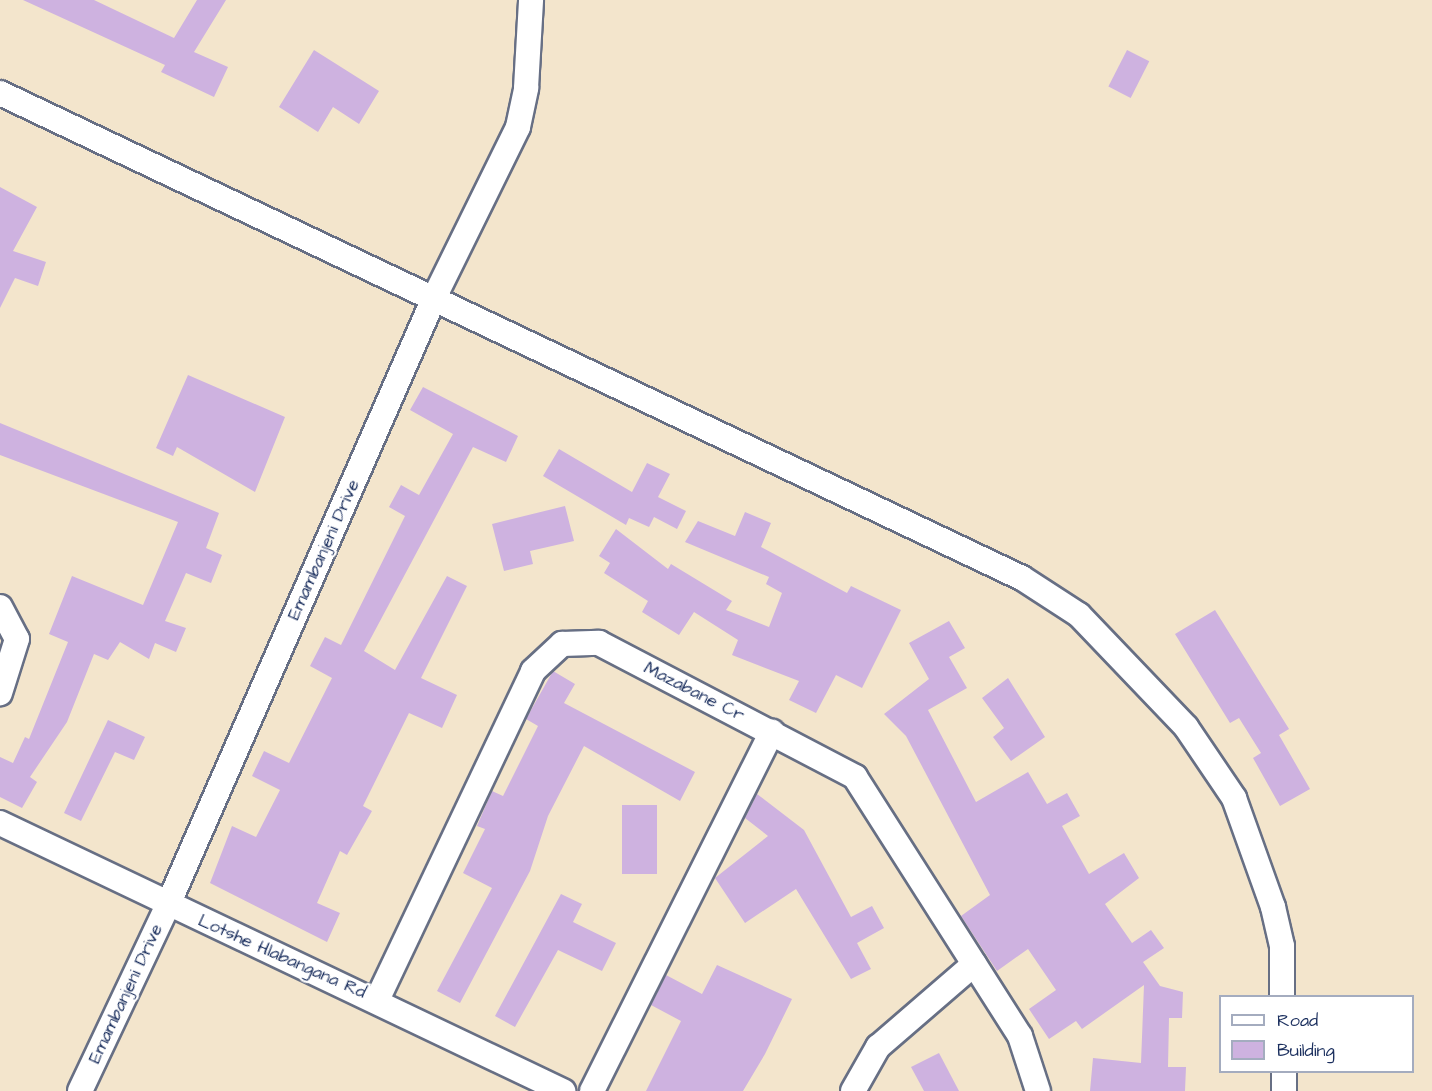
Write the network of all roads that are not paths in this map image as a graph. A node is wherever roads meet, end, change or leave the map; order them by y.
1 (531, 0) edge
2 (0, 93) edge
3 (435, 296) junction
4 (0, 607) edge
5 (0, 693) edge
6 (772, 732) junction
7 (0, 823) edge
8 (167, 907) junction
9 (974, 964) junction
10 (1282, 995) edge
11 (378, 998) junction
12 (1284, 1073) edge
13 (80, 1091) edge
14 (563, 1091) edge
15 (592, 1091) edge
16 (853, 1091) edge
17 (1038, 1091) edge
18 (1284, 1091) edge

1 - 3 street, Emambanjeni Drive
2 - 3 street
3 - 8 street, Emambanjeni Drive
3 - 10 street
4 - 5 street
6 - 9 street, Mazabane Cr
6 - 11 street, Mazabane Cr
6 - 15 street
7 - 8 street, Lotshe Hlabangana Rd
8 - 11 street, Lotshe Hlabangana Rd
8 - 13 street, Emambanjeni Drive
9 - 16 street
9 - 17 street, Mazabane Cr
11 - 14 street, Lotshe Hlabangana Rd
12 - 18 street

